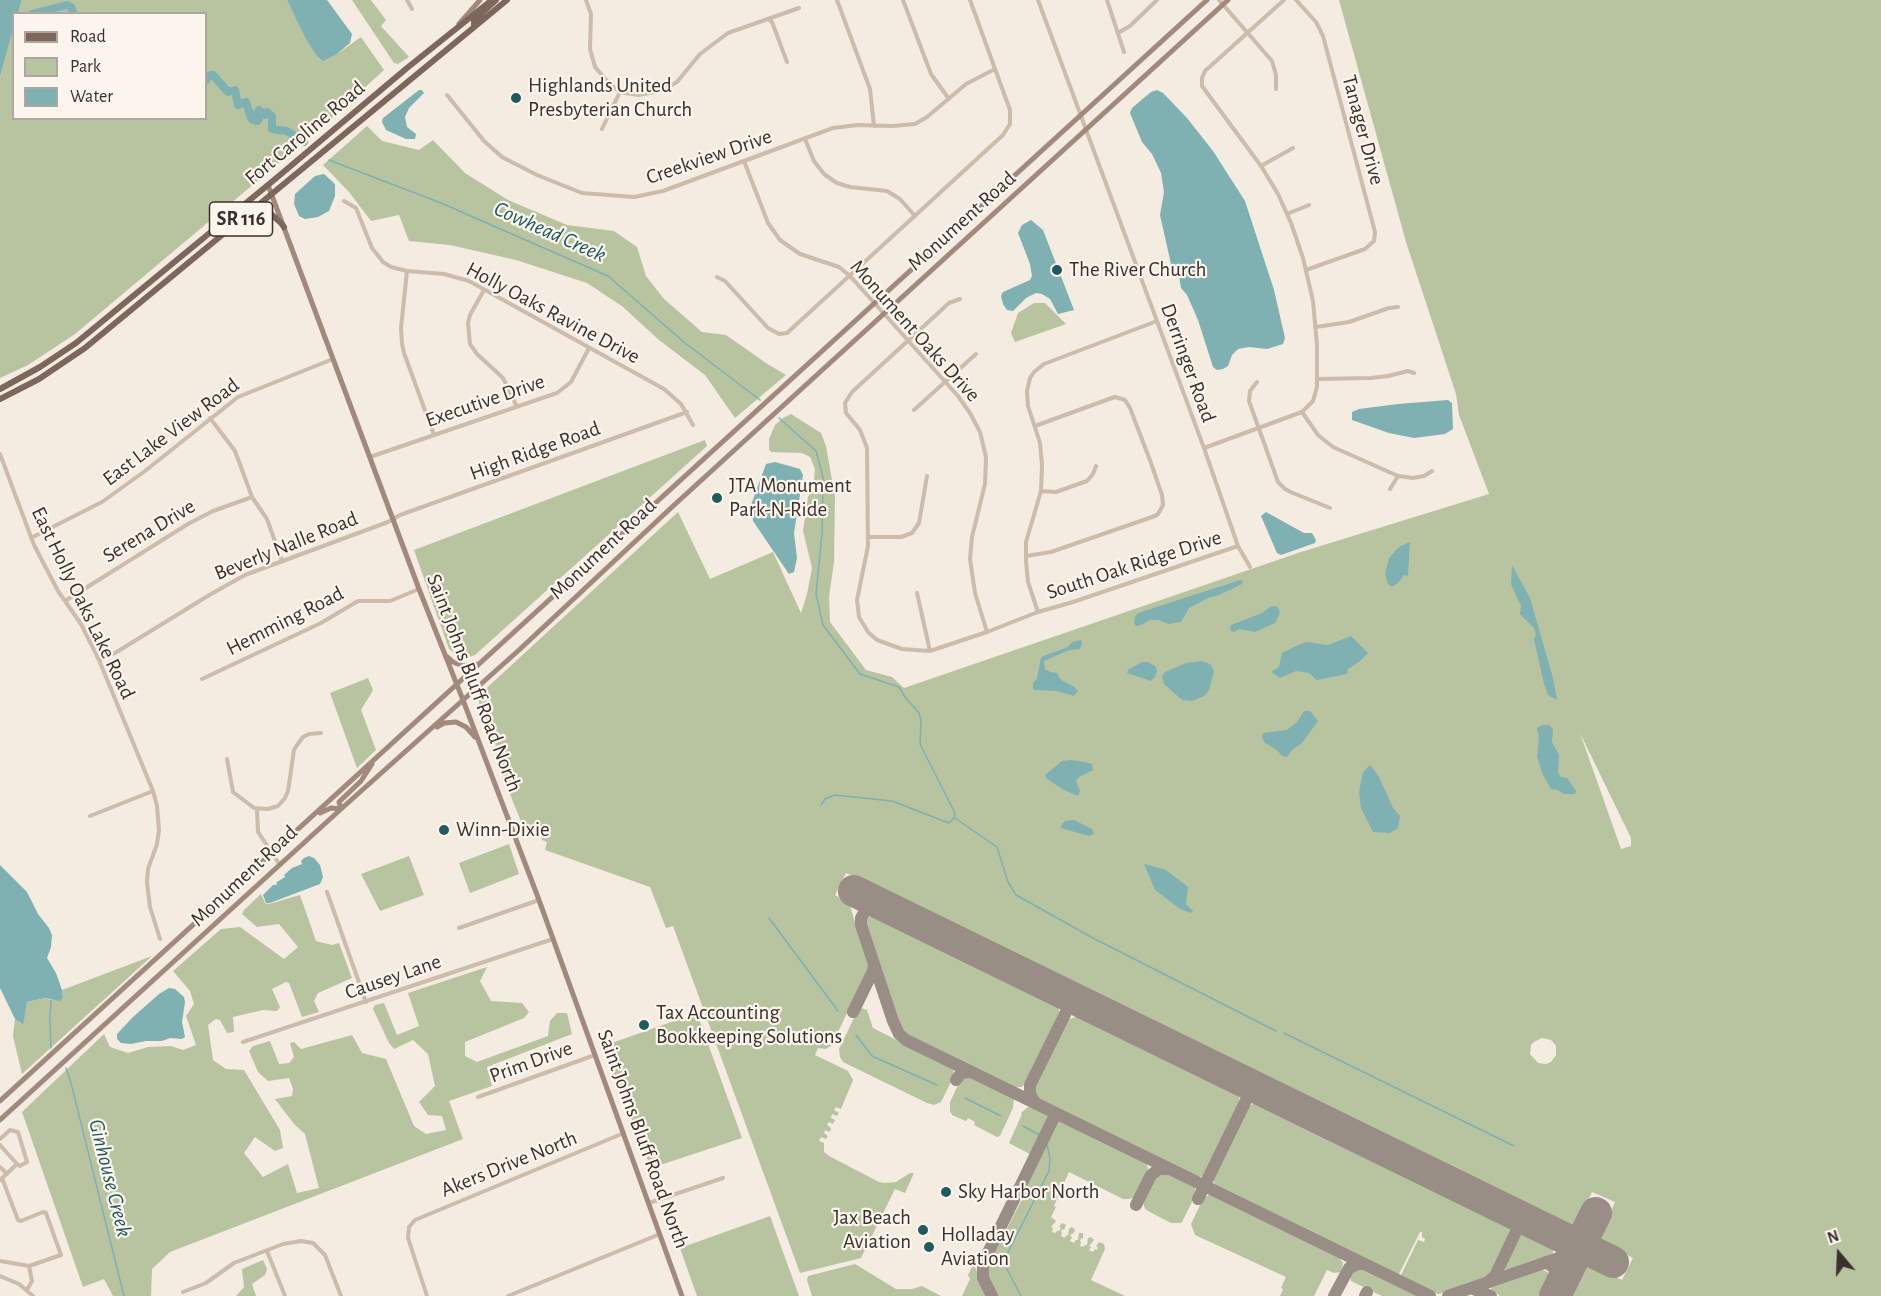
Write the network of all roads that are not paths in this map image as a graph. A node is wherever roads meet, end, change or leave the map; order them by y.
1 (407, 0) edge
2 (480, 0) edge
3 (492, 0) edge
4 (496, 0) edge
5 (507, 0) edge
6 (586, 0) edge
7 (837, 0) edge
8 (903, 0) edge
9 (970, 0) edge
10 (1038, 0) edge
11 (1107, 0) edge
12 (1157, 0) edge
13 (1207, 0) edge
14 (1284, 0) edge
15 (1296, 0) edge
16 (1223, 1) edge
17 (799, 8) dead end
18 (412, 9) dead end
19 (768, 19) junction
20 (474, 27) junction
21 (456, 28) junction
22 (1118, 33) junction
23 (1247, 33) junction
24 (1124, 52) dead end
25 (787, 62) dead end
26 (995, 69) junction
27 (1276, 89) dead end
28 (620, 92) junction
29 (447, 95) dead end
30 (949, 99) junction
31 (1080, 116) junction
32 (874, 126) junction
33 (602, 129) dead end
34 (1086, 130) junction
35 (805, 139) junction
36 (1293, 148) dead end
37 (744, 161) junction
38 (1261, 166) junction
39 (268, 185) junction
40 (272, 193) junction
41 (344, 201) dead end
42 (1309, 206) dead end
43 (1287, 214) junction
44 (245, 216) junction
45 (915, 216) junction
46 (284, 227) junction
47 (1306, 270) junction
48 (407, 271) junction
49 (850, 276) junction
50 (717, 277) dead end
51 (484, 290) junction
52 (960, 299) dead end
53 (874, 304) junction
54 (1398, 308) dead end
55 (884, 314) junction
56 (1157, 321) junction
57 (1316, 327) junction
58 (908, 341) junction
59 (589, 348) junction
60 (976, 354) dead end
61 (333, 359) junction
62 (1414, 373) dead end
63 (1318, 380) junction
64 (1257, 381) dead end
65 (945, 382) junction
66 (0, 389) edge
67 (0, 399) edge
68 (516, 407) junction
69 (914, 410) dead end
70 (1302, 411) junction
71 (687, 412) junction
72 (210, 418) junction
73 (693, 425) dead end
74 (1035, 426) junction
75 (1258, 428) junction
76 (434, 435) junction
77 (1204, 448) junction
78 (0, 454) edge
79 (370, 457) junction
80 (1096, 466) dead end
81 (1432, 471) dead end
82 (927, 476) dead end
83 (1398, 476) junction
84 (1390, 489) dead end
85 (1041, 491) junction
86 (663, 496) junction
87 (252, 497) junction
88 (672, 507) junction
89 (1330, 508) dead end
90 (393, 519) junction
91 (868, 537) junction
92 (31, 538) junction
93 (1238, 546) junction
94 (1026, 556) junction
95 (282, 561) junction
96 (1250, 567) dead end
97 (419, 589) junction
98 (917, 593) dead end
99 (65, 601) junction
100 (1038, 612) junction
101 (987, 632) junction
102 (930, 651) junction
103 (445, 655) junction
104 (99, 660) junction
105 (480, 662) junction
106 (201, 679) dead end
107 (456, 684) junction
108 (463, 700) junction
109 (430, 730) junction
110 (321, 733) dead end
111 (478, 739) junction
112 (227, 759) dead end
113 (374, 759) junction
114 (153, 791) junction
115 (341, 809) junction
116 (257, 810) junction
117 (90, 816) dead end
118 (312, 816) junction
119 (272, 854) junction
120 (280, 865) junction
121 (327, 892) dead end
122 (539, 900) junction
123 (459, 928) dead end
124 (160, 939) dead end
125 (553, 939) junction
126 (366, 1002) junction
127 (243, 1042) dead end
128 (596, 1054) junction
129 (477, 1097) dead end
130 (0, 1101) edge
131 (1, 1118) edge
132 (624, 1133) junction
133 (0, 1139) edge
134 (0, 1145) edge
135 (16, 1164) junction
136 (0, 1167) edge
137 (7, 1174) junction
138 (723, 1178) dead end
139 (1, 1179) edge
140 (649, 1203) junction
141 (660, 1234) junction
142 (267, 1251) junction
143 (0, 1261) edge
144 (29, 1266) junction
145 (0, 1276) edge
146 (27, 1290) junction
147 (183, 1292) dead end
148 (33, 1296) edge
149 (285, 1296) edge
150 (341, 1296) edge
151 (427, 1296) edge
152 (508, 1296) edge
153 (682, 1296) edge

1 - 18 street
2 - 21 main road, Fort Caroline Road
3 - 21 main road, SR 116
4 - 20 main road
5 - 20 main road, SR 116
6 - 28 street
7 - 32 street
8 - 30 street
9 - 26 street
10 - 31 street, Derringer Road
11 - 22 street
12 - 22 street
13 - 31 main road, Monument Road
14 - 23 street
15 - 47 street, Tanager Drive
16 - 23 street
16 - 34 main road, Monument Road
17 - 19 street
19 - 25 street
19 - 28 street
20 - 40 main road, Fort Caroline Road / SR 116
21 - 39 main road, Fort Caroline Road / SR 116
22 - 24 street
23 - 27 street
23 - 38 street
26 - 30 street, Creekview Drive
26 - 45 street
28 - 33 street
29 - 37 street, Creekview Drive
30 - 32 street, Creekview Drive
31 - 34 street, Derringer Road
31 - 53 main road, Monument Road
32 - 35 street, Creekview Drive
34 - 55 main road, Monument Road
34 - 56 street, Derringer Road
35 - 37 street, Creekview Drive
35 - 45 street
36 - 38 street
37 - 49 street, Monument Oaks Drive
38 - 43 street
39 - 40 main road, Saint Johns Bluff Road North
39 - 66 main road, Fort Caroline Road / SR 116
40 - 44 main road, Fort Caroline Road / SR 116
40 - 46 main road, Saint Johns Bluff Road North
41 - 48 street, Holly Oaks Ravine Drive
42 - 43 street
43 - 47 street
44 - 46 main road
44 - 67 main road, Fort Caroline Road / SR 116
45 - 49 street
46 - 61 main road, Saint Johns Bluff Road North
47 - 57 street
48 - 51 street, Holly Oaks Ravine Drive
48 - 76 street
49 - 50 street
49 - 53 street, Monument Oaks Drive
51 - 59 street, Holly Oaks Ravine Drive
51 - 68 street
52 - 58 street
53 - 55 street, Monument Oaks Drive
53 - 86 main road, Monument Road
54 - 57 street
55 - 58 street, Monument Oaks Drive
55 - 88 main road, Monument Road
56 - 74 street
56 - 77 street, Derringer Road
57 - 63 street
58 - 65 street, Monument Oaks Drive
58 - 91 street
59 - 68 street, Executive Drive
59 - 71 street, Holly Oaks Ravine Drive
60 - 65 street
61 - 72 street, East Lake View Road
61 - 79 main road, Saint Johns Bluff Road North
62 - 63 street
63 - 70 street
64 - 75 street
65 - 69 street
65 - 101 street, Monument Oaks Drive
68 - 76 street, Executive Drive
70 - 75 street
70 - 83 street
71 - 73 street, Holly Oaks Ravine Drive
71 - 90 street, High Ridge Road
72 - 87 street
72 - 92 street, East Lake View Road
74 - 85 street
74 - 94 street
75 - 77 street
75 - 89 street
76 - 79 street, Executive Drive
77 - 93 street, Derringer Road
78 - 92 street, East Holly Oaks Lake Road
79 - 90 main road, Saint Johns Bluff Road North
80 - 85 street
81 - 83 street
82 - 91 street
83 - 84 street
85 - 94 street
86 - 88 main road
86 - 105 main road, Monument Road
87 - 95 street
87 - 99 street, Serena Drive
88 - 108 main road, Monument Road
90 - 95 street, Beverly Nalle Road
90 - 97 main road, Saint Johns Bluff Road North
91 - 102 street
92 - 99 street, East Holly Oaks Lake Road
93 - 96 street, Derringer Road
93 - 100 street, South Oak Ridge Drive
94 - 100 street
95 - 104 street, Beverly Nalle Road
97 - 103 main road, Saint Johns Bluff Road North
97 - 106 street, Hemming Road
98 - 102 street
99 - 104 street, East Holly Oaks Lake Road
100 - 101 street, South Oak Ridge Drive
101 - 102 street, South Oak Ridge Drive
103 - 105 main road
103 - 107 main road, Saint Johns Bluff Road North
104 - 114 street, East Holly Oaks Lake Road
105 - 107 main road, Monument Road
107 - 108 main road, Saint Johns Bluff Road North
107 - 113 main road, Monument Road
108 - 109 main road, Monument Road
108 - 111 main road, Saint Johns Bluff Road North
109 - 111 main road
109 - 115 main road, Monument Road
110 - 116 street
111 - 122 main road, Saint Johns Bluff Road North
112 - 116 street
113 - 115 main road
113 - 118 main road, Monument Road
114 - 117 street
114 - 124 street, East Holly Oaks Lake Road
115 - 118 main road
115 - 120 main road, Monument Road
116 - 119 street
118 - 119 main road, Monument Road
119 - 120 street
119 - 130 main road, Monument Road
120 - 131 main road, Monument Road
121 - 126 street
122 - 123 street
122 - 125 main road, Saint Johns Bluff Road North
125 - 126 street, Causey Lane
125 - 128 main road, Saint Johns Bluff Road North
126 - 127 street, Causey Lane
128 - 129 street, Prim Drive
128 - 132 main road, Saint Johns Bluff Road North
132 - 140 main road, Saint Johns Bluff Road North
132 - 151 street, Akers Drive North
133 - 135 street
134 - 135 street
135 - 137 street
136 - 137 street
137 - 139 street
138 - 140 street
139 - 144 street
140 - 141 main road, Saint Johns Bluff Road North
141 - 152 street
141 - 153 main road, Saint Johns Bluff Road North
142 - 147 street
142 - 149 street
142 - 150 street
143 - 144 street
144 - 146 street
145 - 146 street
146 - 148 street

